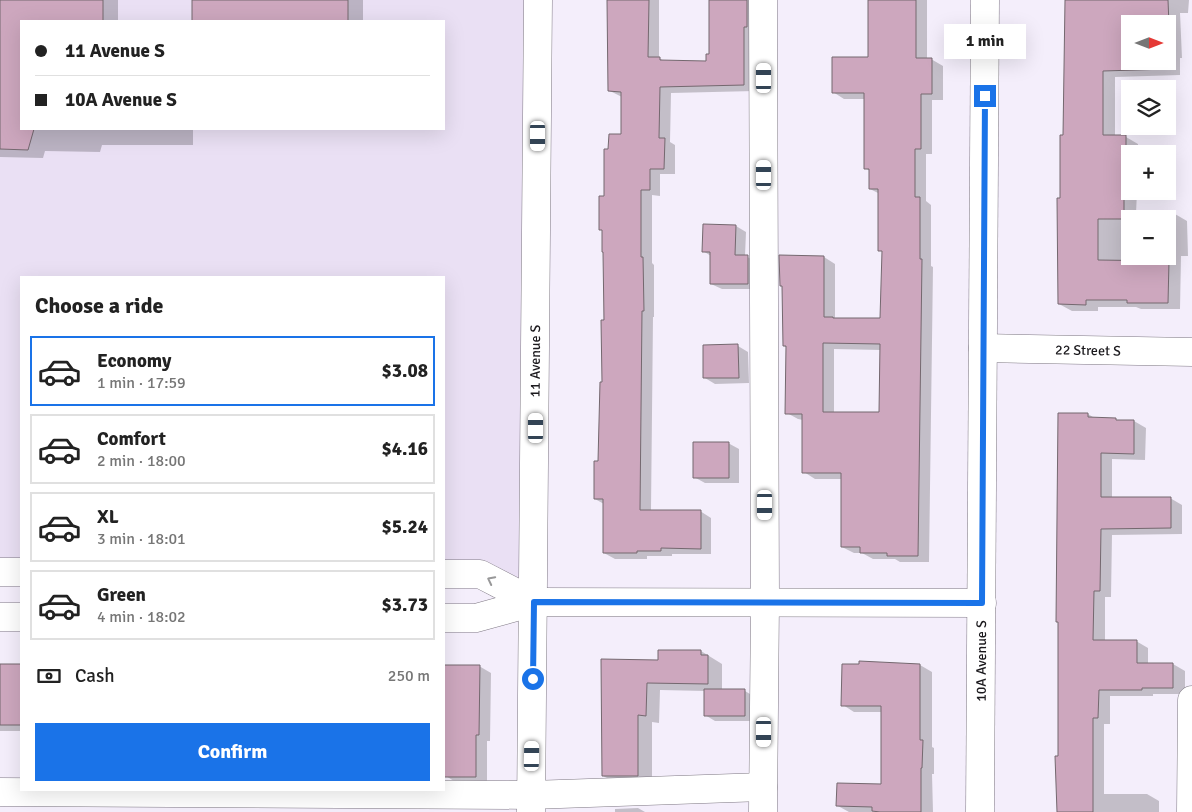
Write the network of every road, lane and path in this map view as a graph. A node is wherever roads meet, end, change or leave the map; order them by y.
1 (538, 0) edge
2 (763, 0) edge
3 (985, 0) edge
4 (983, 348) junction
5 (1192, 352) edge
6 (0, 572) edge
7 (20, 572) edge
8 (445, 574) edge
9 (534, 602) junction
10 (765, 602) junction
11 (982, 603) junction
12 (0, 617) edge
13 (20, 617) edge
14 (445, 618) edge
15 (1192, 700) edge
16 (0, 792) edge
17 (763, 800) edge
18 (531, 803) edge
19 (980, 812) edge
20 (1191, 812) edge

1 - 9 street, 11 Avenue S
2 - 10 street
3 - 4 street, 10A Avenue S
4 - 5 street, 22 Street S
4 - 11 street, 10A Avenue S
6 - 7 street
9 -> 8 street
9 - 10 street
9 - 14 street
9 - 18 street, 11 Avenue S
10 - 11 street
10 - 17 street
11 - 19 street, 10A Avenue S
12 - 13 street
15 - 20 street
16 - 18 street
17 - 18 street

